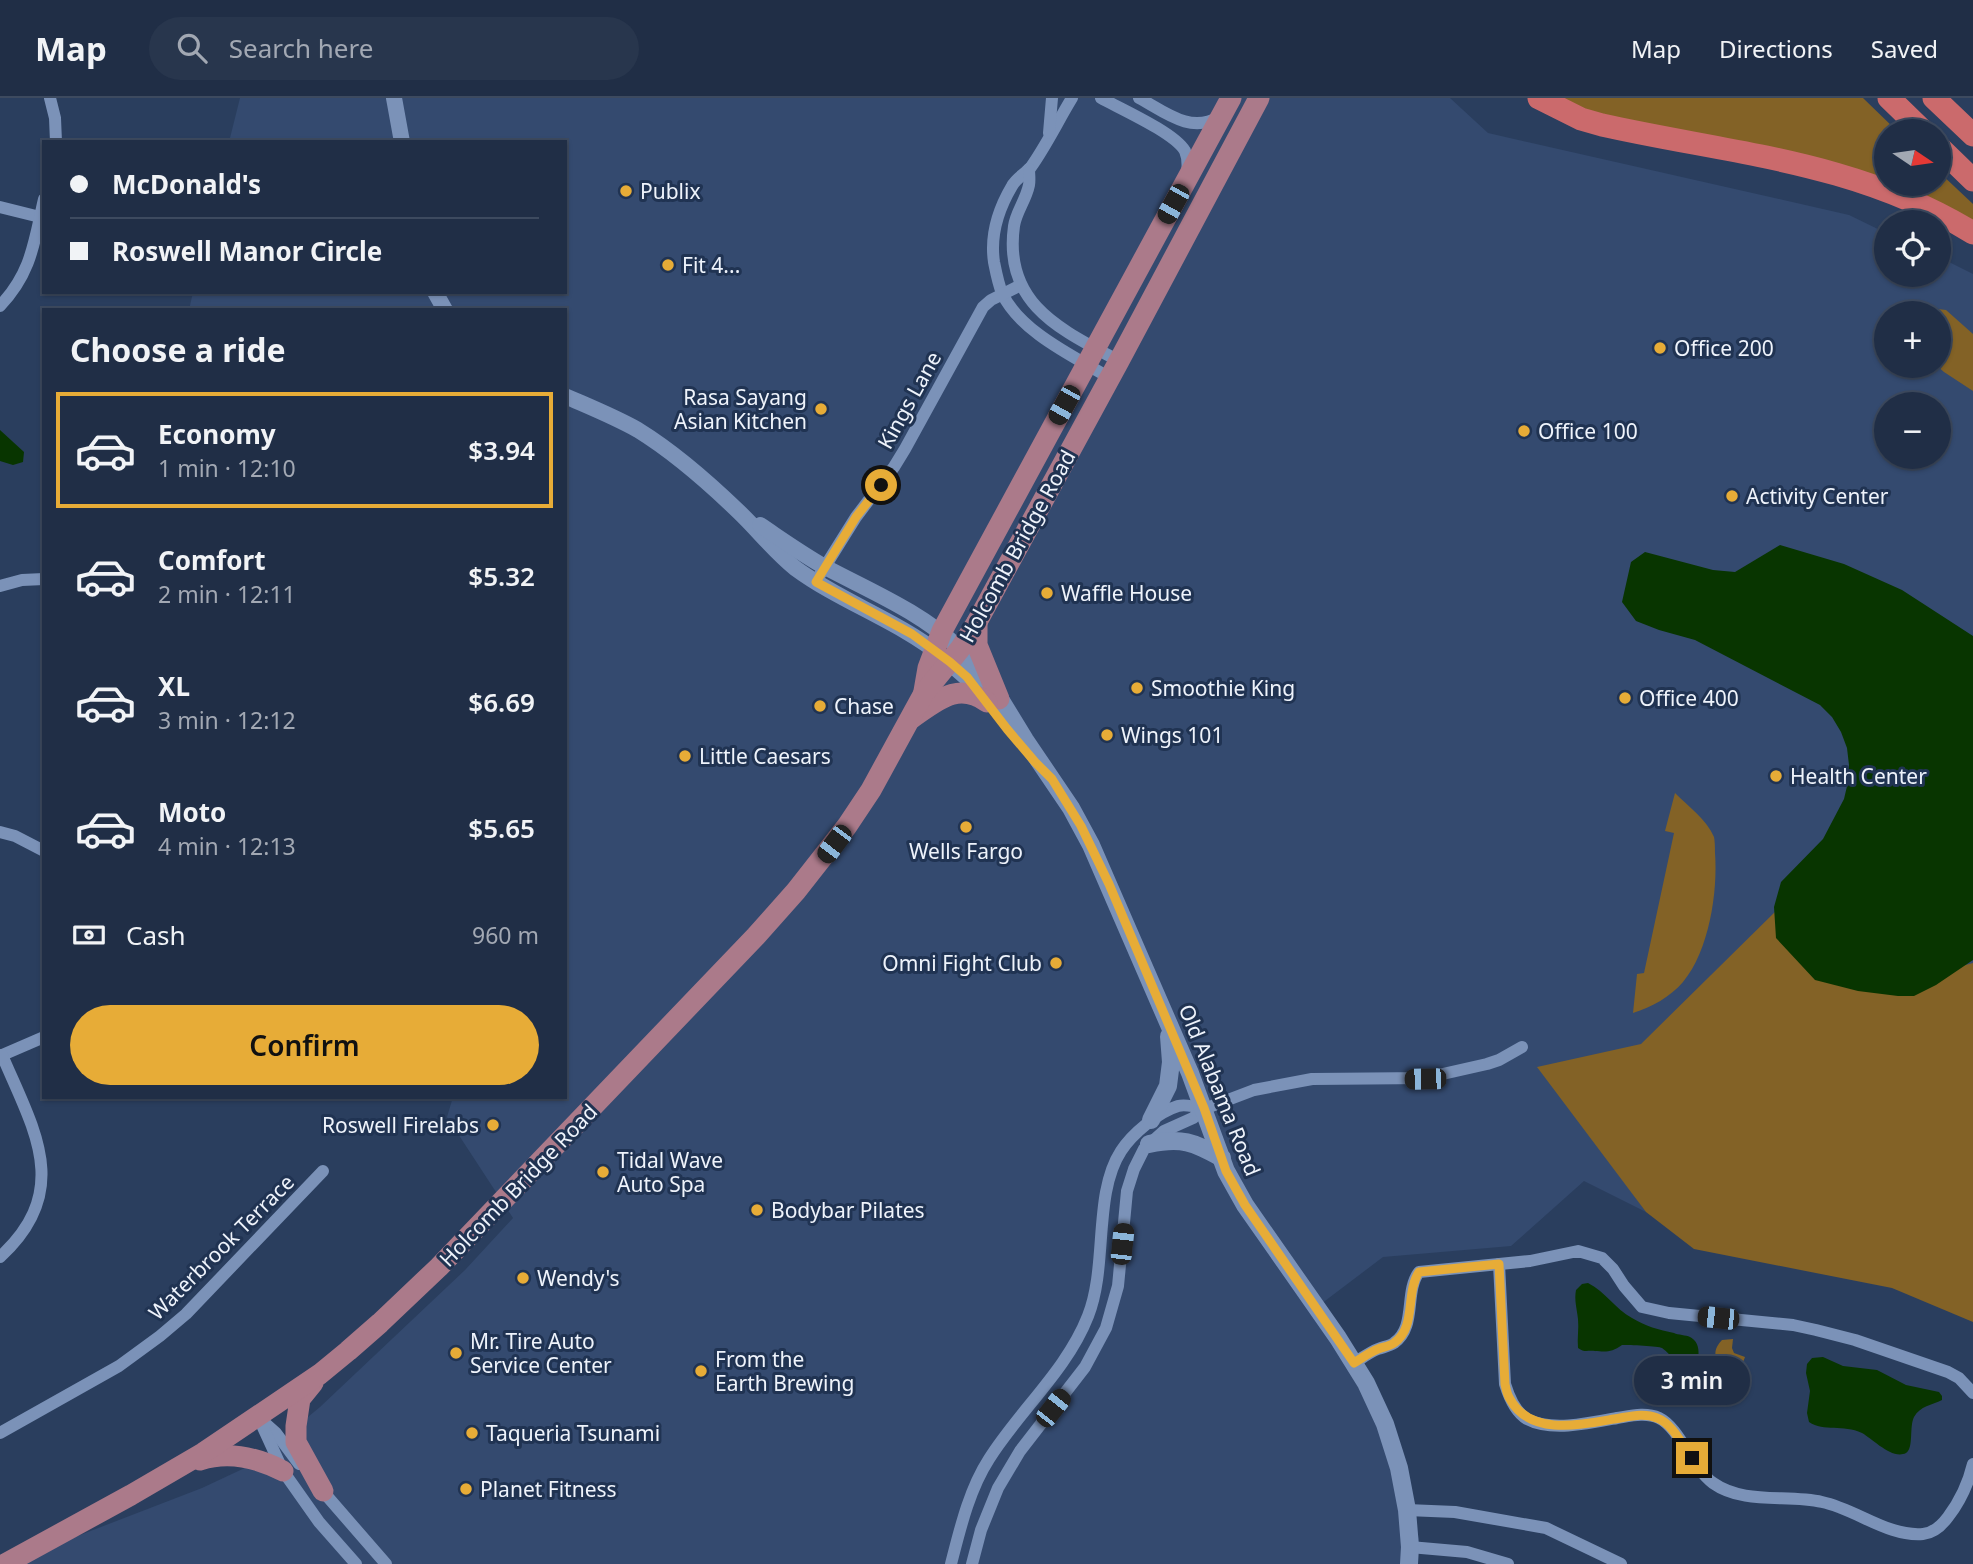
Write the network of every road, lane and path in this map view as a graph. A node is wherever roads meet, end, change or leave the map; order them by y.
1 (50, 98) edge
2 (394, 98) edge
3 (1052, 98) edge
4 (1072, 98) edge
5 (1101, 98) edge
6 (1139, 98) edge
7 (1259, 98) edge
8 (1539, 98) edge
9 (1889, 98) edge
10 (1934, 98) edge
11 (1953, 98) edge
12 (1227, 106) edge
13 (1911, 119) edge
14 (1973, 124) edge
15 (1973, 135) edge
16 (1049, 137) junction
17 (55, 140) edge
18 (402, 140) edge
19 (1951, 159) edge
20 (1029, 169) junction
21 (1186, 180) junction
22 (1973, 180) edge
23 (0, 206) edge
24 (42, 208) edge
25 (40, 217) junction
26 (1973, 233) edge
27 (1021, 285) junction
28 (1003, 294) junction
29 (0, 306) edge
30 (1091, 356) junction
31 (1115, 370) junction
32 (567, 397) edge
33 (738, 511) junction
34 (825, 566) junction
35 (42, 579) edge
36 (816, 582) junction
37 (0, 586) edge
38 (977, 621) junction
39 (946, 648) junction
40 (993, 700) junction
41 (911, 719) junction
42 (0, 832) edge
43 (42, 850) edge
44 (1168, 1022) junction
45 (42, 1038) edge
46 (1522, 1047) dead end
47 (1, 1056) edge
48 (1204, 1108) junction
49 (1152, 1120) junction
50 (1149, 1144) junction
51 (1222, 1158) junction
52 (323, 1171) dead end
53 (0, 1257) edge
54 (1499, 1264) junction
55 (1354, 1363) junction
56 (320, 1374) junction
57 (1973, 1393) edge
58 (258, 1417) junction
59 (0, 1433) edge
60 (184, 1464) junction
61 (1973, 1464) edge
62 (283, 1471) junction
63 (323, 1491) junction
64 (1407, 1510) junction
65 (1409, 1556) edge
66 (5, 1564) edge
67 (356, 1564) edge
68 (386, 1564) edge
69 (951, 1564) edge
70 (972, 1564) edge
71 (1508, 1564) edge
72 (1620, 1564) edge

1 - 17 street
2 - 18 street
3 - 16 street
4 - 16 street
5 - 21 street
6 - 12 street
7 - 31 main road, Holcomb Bridge Road
8 - 26 highway
9 - 13 highway
10 - 15 highway
11 - 14 highway
12 - 21 main road, Holcomb Bridge Road
16 - 20 street
19 - 22 highway
20 - 27 street
20 - 28 street
21 - 30 main road, Holcomb Bridge Road
23 - 25 street
24 - 25 street
25 - 29 street
27 - 28 street, Kings Lane
27 - 30 street
28 - 30 street
28 - 34 street, Kings Lane
30 - 31 street
30 - 31 street
30 - 39 main road, Holcomb Bridge Road
31 - 38 main road, Holcomb Bridge Road
32 - 33 street, Old Alabama Road
33 - 34 street, Old Alabama Road
33 - 36 street, Old Alabama Road
34 - 36 street, Kings Lane
34 - 39 street, Old Alabama Road
35 - 37 street
36 - 39 street, Old Alabama Road
38 - 39 main road, Holcomb Bridge Road
38 - 40 main road
39 - 40 main road, Old Alabama Road
39 - 41 main road, Holcomb Bridge Road
40 - 41 main road
40 - 44 main road, Old Alabama Road
41 - 56 main road, Holcomb Bridge Road
42 - 43 street
44 - 48 main road, Old Alabama Road
44 - 49 main road
45 - 47 street
46 - 48 street
47 - 53 street
48 - 49 street
48 - 50 street
48 - 51 main road, Old Alabama Road
49 - 69 street
50 - 51 main road
50 - 70 street
51 - 55 main road, Old Alabama Road
52 - 59 street, Waterbrook Terrace
54 - 55 street
54 - 57 street
54 - 61 street
55 - 64 main road, Old Alabama Road
56 - 58 main road, Holcomb Bridge Road
56 - 63 main road
58 - 60 main road, Holcomb Bridge Road
58 - 62 street
58 - 63 street
60 - 62 main road
60 - 66 main road, Holcomb Bridge Road
62 - 67 street
63 - 68 street
64 - 65 main road, Old Alabama Road
64 - 72 street
65 - 71 street

